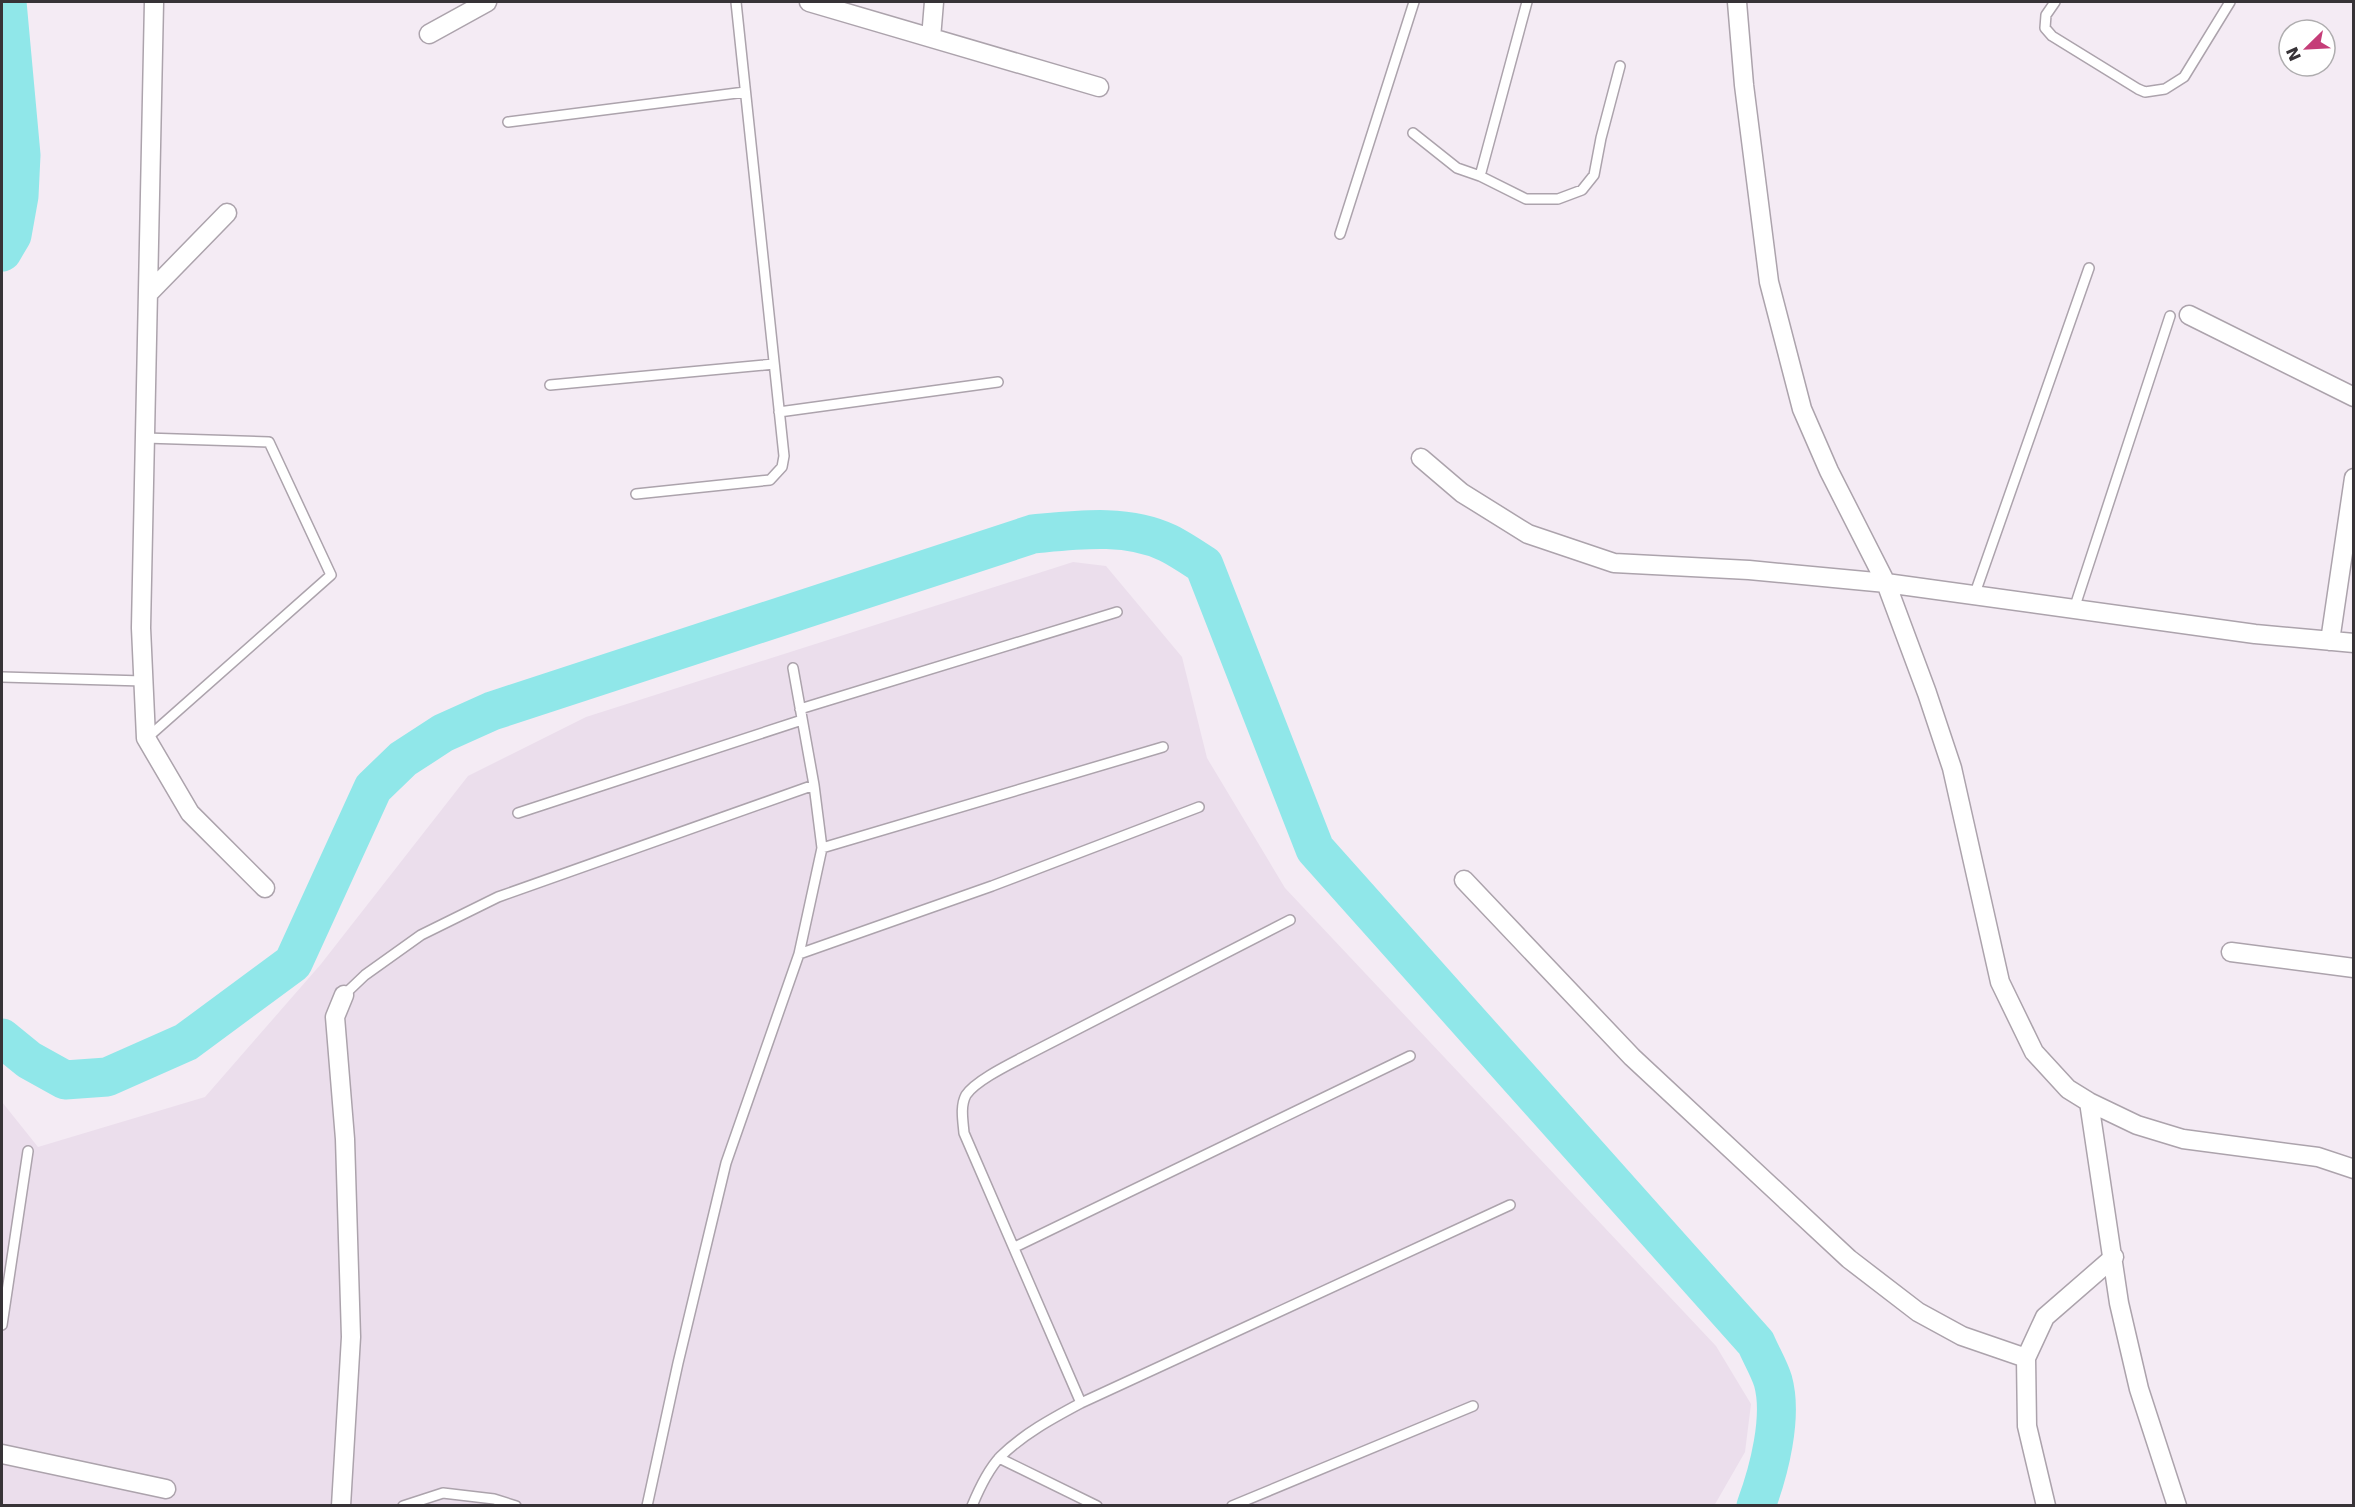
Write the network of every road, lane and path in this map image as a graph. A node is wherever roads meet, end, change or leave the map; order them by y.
1 (154, 2) edge
2 (487, 2) edge
3 (735, 2) edge
4 (809, 2) edge
5 (934, 2) edge
6 (1414, 2) edge
7 (1527, 2) edge
8 (1737, 2) edge
9 (2055, 2) edge
10 (2230, 2) edge
11 (429, 34) dead end
12 (931, 38) junction
13 (1620, 66) dead end
14 (1098, 87) dead end
15 (745, 92) junction
16 (508, 122) dead end
17 (1413, 132) dead end
18 (1480, 176) junction
19 (227, 213) dead end
20 (1340, 234) dead end
21 (2090, 268) dead end
22 (148, 294) junction
23 (2189, 315) dead end
24 (2170, 316) dead end
25 (774, 364) junction
26 (998, 382) dead end
27 (550, 385) dead end
28 (2354, 397) edge
29 (779, 412) junction
30 (145, 438) junction
31 (1420, 458) dead end
32 (2354, 478) edge
33 (636, 494) dead end
34 (1886, 583) junction
35 (1974, 596) junction
36 (2074, 609) junction
37 (1116, 612) dead end
38 (2330, 641) junction
39 (2354, 643) edge
40 (793, 668) dead end
41 (2, 677) edge
42 (143, 681) junction
43 (800, 709) junction
44 (802, 720) junction
45 (146, 738) junction
46 (1163, 747) dead end
47 (814, 785) junction
48 (1199, 807) dead end
49 (518, 813) dead end
50 (822, 848) junction
51 (1464, 880) dead end
52 (265, 888) dead end
53 (1290, 920) dead end
54 (2231, 951) dead end
55 (799, 954) junction
56 (2354, 968) edge
57 (344, 995) joint
58 (1410, 1056) dead end
59 (2089, 1102) junction
60 (28, 1151) dead end
61 (2354, 1169) edge
62 (1510, 1205) dead end
63 (1015, 1247) junction
64 (2114, 1257) junction
65 (2, 1324) edge
66 (2026, 1358) junction
67 (1081, 1403) junction
68 (1473, 1406) dead end
69 (2, 1454) edge
70 (999, 1458) junction
71 (166, 1489) dead end
72 (341, 1506) edge
73 (403, 1506) edge
74 (516, 1506) edge
75 (647, 1506) edge
76 (972, 1506) edge
77 (1097, 1506) edge
78 (1232, 1506) edge
79 (2046, 1506) edge
80 (2177, 1506) edge

1 - 22 street
2 - 11 street
3 - 15 lane
4 - 12 street
5 - 12 street
6 - 20 lane
7 - 18 lane
8 - 34 street
9 - 10 lane
12 - 14 street
13 - 18 lane
15 - 16 lane
15 - 25 lane
17 - 18 lane
19 - 22 street
21 - 35 lane
22 - 30 street
23 - 28 street
24 - 36 lane
25 - 27 lane
25 - 29 lane
26 - 29 lane
29 - 33 lane
30 - 42 street
30 - 45 lane
31 - 34 street
32 - 38 street
34 - 35 street
34 - 59 street
35 - 36 street
36 - 38 street
37 - 43 lane
38 - 39 street
40 - 43 lane
41 - 42 lane
42 - 45 street
43 - 44 lane
44 - 47 lane
44 - 49 lane
45 - 52 street
46 - 50 lane
47 - 50 lane
47 - 57 lane
48 - 55 lane
50 - 55 lane
51 - 66 street
53 - 63 lane
54 - 56 street
55 - 75 lane
57 - 72 street
58 - 63 lane
59 - 61 street
59 - 64 street
60 - 65 lane
62 - 67 lane
63 - 67 lane
64 - 66 street
64 - 80 street
66 - 79 street
67 - 70 lane
68 - 78 lane
69 - 71 street
70 - 76 lane
70 - 77 lane
73 - 74 lane

